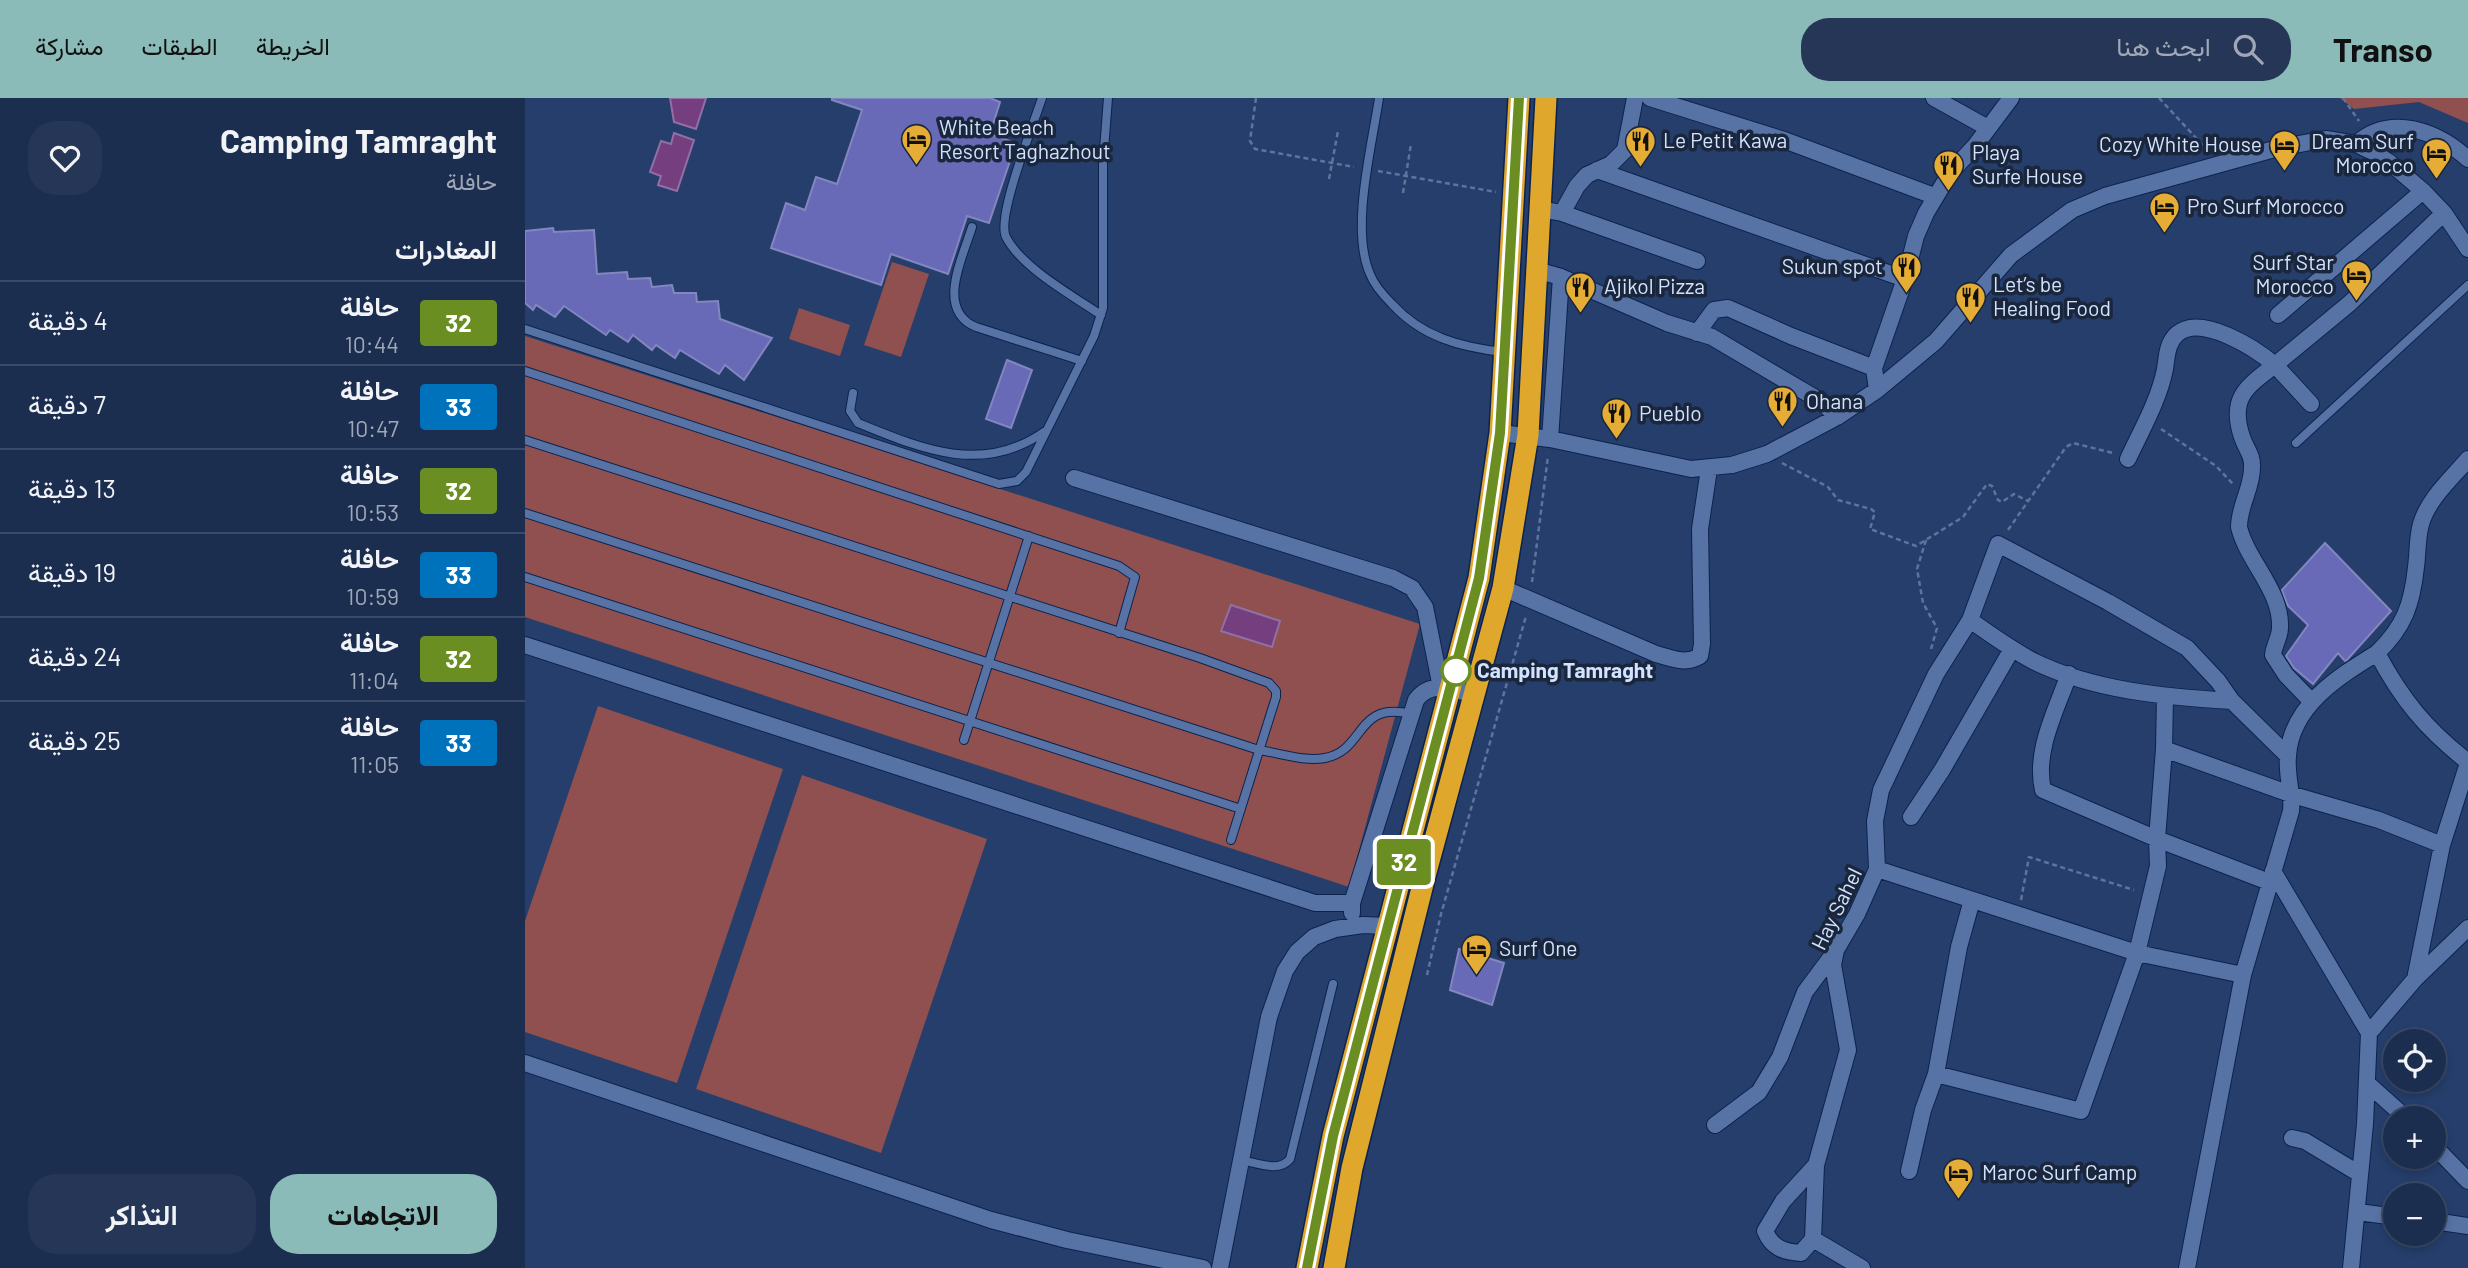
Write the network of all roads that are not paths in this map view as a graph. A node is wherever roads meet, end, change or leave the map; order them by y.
1 (1042, 98) edge
2 (1108, 98) edge
3 (1379, 98) edge
4 (1519, 98) edge
5 (1546, 98) edge
6 (1635, 98) edge
7 (1650, 98) edge
8 (1934, 98) edge
9 (2011, 98) edge
10 (1988, 128) junction
11 (2362, 139) junction
12 (2468, 159) edge
13 (1597, 170) junction
14 (2423, 191) junction
15 (1934, 196) junction
16 (1540, 209) junction
17 (1562, 213) junction
18 (2444, 213) junction
19 (972, 227) dead end
20 (2468, 249) edge
21 (1697, 261) dead end
22 (1536, 270) junction
23 (1561, 277) junction
24 (1905, 279) junction
25 (2468, 285) edge
26 (1101, 315) junction
27 (2278, 315) dead end
28 (525, 329) edge
29 (1697, 333) junction
30 (1505, 352) junction
31 (1082, 361) junction
32 (2275, 365) junction
33 (1874, 368) junction
34 (525, 371) edge
35 (1877, 390) junction
36 (853, 393) dead end
37 (2311, 404) dead end
38 (1837, 417) junction
39 (1047, 430) junction
40 (1500, 433) junction
41 (1528, 435) junction
42 (1550, 439) junction
43 (525, 440) edge
44 (2296, 443) dead end
45 (2127, 459) road end
46 (1709, 469) junction
47 (2465, 469) edge
48 (1074, 478) dead end
49 (525, 513) edge
50 (1029, 536) junction
51 (525, 577) edge
52 (1503, 588) junction
53 (1010, 598) junction
54 (1970, 621) junction
55 (1119, 633) junction
56 (525, 645) edge
57 (2011, 649) junction
58 (2377, 653) junction
59 (989, 663) junction
60 (2069, 674) junction
61 (1446, 689) junction
62 (1475, 695) junction
63 (2165, 697) junction
64 (2232, 701) junction
65 (2312, 702) junction
66 (1411, 714) junction
67 (971, 721) junction
68 (964, 740) dead end
69 (2164, 749) junction
70 (1259, 750) junction
71 (2288, 756) junction
72 (2468, 763) edge
73 (2293, 794) junction
74 (1241, 809) junction
75 (1911, 817) dead end
76 (2157, 839) junction
77 (1231, 840) dead end
78 (2442, 845) junction
79 (1877, 869) junction
80 (2271, 877) junction
81 (1972, 900) junction
82 (1352, 903) junction
83 (1354, 926) junction
84 (1387, 926) junction
85 (2468, 928) edge
86 (1836, 950) junction
87 (2137, 953) junction
88 (2243, 975) junction
89 (2415, 979) junction
90 (1333, 984) dead end
91 (2369, 1033) junction
92 (525, 1063) edge
93 (1936, 1074) junction
94 (2367, 1083) junction
95 (2393, 1106) edge
96 (1715, 1125) dead end
97 (2292, 1138) dead end
98 (2446, 1158) edge
99 (1241, 1160) junction
100 (1816, 1165) junction
101 (1909, 1171) dead end
102 (2358, 1173) junction
103 (2468, 1181) edge
104 (2358, 1212) junction
105 (2383, 1215) edge
106 (2446, 1223) edge
107 (2468, 1226) edge
108 (1813, 1239) junction
109 (1203, 1268) edge
110 (1220, 1268) edge
111 (1307, 1268) edge
112 (1334, 1268) edge
113 (1862, 1268) edge
114 (2187, 1268) edge
115 (2351, 1268) edge

1 - 26 lane
2 - 26 lane
3 - 30 lane
4 - 30 highway
5 - 16 highway
6 - 13 street
7 - 15 street
8 - 10 street
9 - 10 street
10 - 15 street
11 - 12 street
11 - 14 street
11 - 35 street
13 - 17 street
13 - 24 street
14 - 18 street
14 - 27 street
15 - 24 street
16 - 17 street
16 - 22 highway
17 - 21 street
18 - 20 street
18 - 32 street
19 - 31 lane
22 - 23 street
22 - 41 highway
23 - 29 street
23 - 42 street
24 - 33 street
25 - 44 lane
26 - 31 lane
28 - 39 lane
29 - 33 street
29 - 38 street
30 - 40 highway
31 - 39 lane
32 - 37 street
32 - 45 street
32 - 65 street
33 - 35 street
34 - 50 lane
35 - 38 street
36 - 39 lane
38 - 46 street
40 - 41 street
40 - 61 highway
41 - 42 street
41 - 52 highway
42 - 46 street
43 - 53 lane
46 - 52 street
47 - 58 street
48 - 61 street
49 - 59 lane
50 - 53 lane
50 - 55 lane
51 - 67 lane
52 - 62 highway
53 - 55 lane
53 - 59 lane
54 - 57 street
54 - 64 street
54 - 79 street
55 - 70 lane
56 - 82 street
57 - 60 street
57 - 75 street
58 - 65 street
58 - 72 street
59 - 67 lane
59 - 70 lane
60 - 63 street
60 - 76 street
61 - 62 street
61 - 66 street
61 - 84 highway
62 - 112 highway
63 - 64 street
63 - 69 street
64 - 71 street
65 - 71 street
66 - 70 lane
66 - 82 street
67 - 68 lane
67 - 74 lane
69 - 73 street
69 - 76 street
70 - 74 lane
71 - 73 street
72 - 78 street
73 - 78 street
73 - 80 street
74 - 77 lane
76 - 80 street
76 - 87 street
78 - 89 street
79 - 81 street, Hay Sahel
79 - 86 street, Hay Sahel
80 - 88 street
80 - 91 street
81 - 87 street, Hay Sahel
81 - 93 street
82 - 83 street
83 - 84 street
83 - 99 street
84 - 111 highway
85 - 89 street
86 - 96 street
86 - 100 street, Hay Sahel
87 - 88 street, Hay Sahel
87 - 93 street
88 - 114 street
89 - 91 street
90 - 99 lane
91 - 94 street
92 - 109 street
93 - 101 street
94 - 95 street
94 - 102 street
97 - 102 street
98 - 103 street
99 - 110 street
100 - 108 street, Hay Sahel
100 - 108 street
102 - 104 street
104 - 105 street
104 - 115 street
106 - 107 street
108 - 113 street

